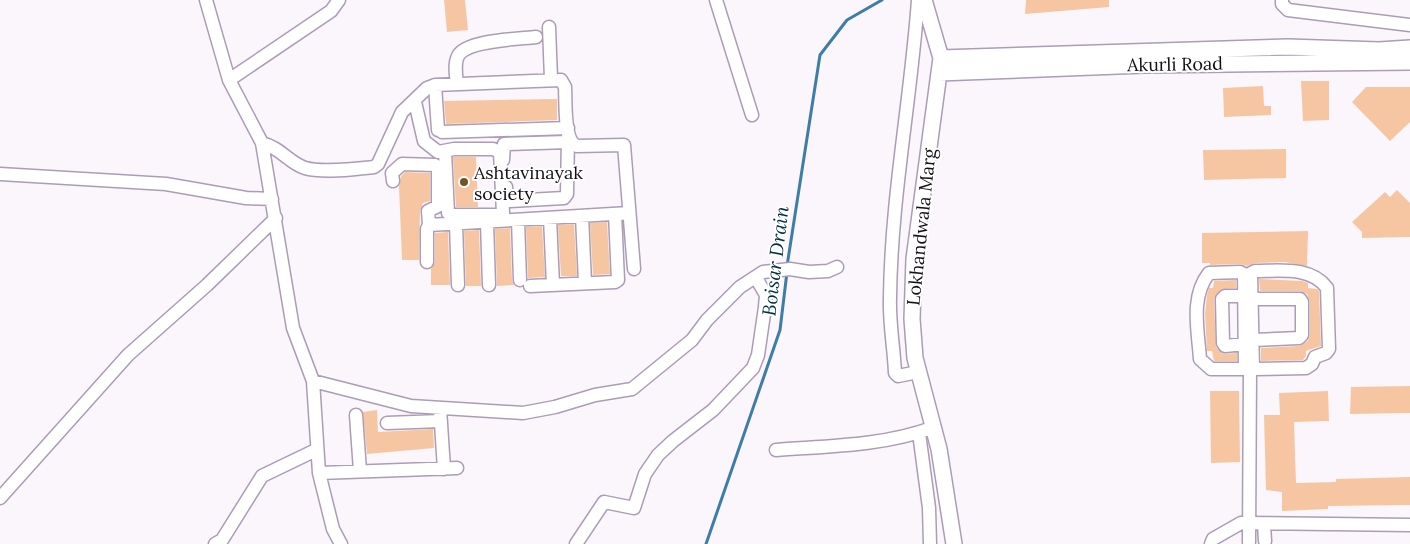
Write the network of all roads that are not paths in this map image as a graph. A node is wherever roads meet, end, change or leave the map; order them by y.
1 (206, 0) edge
2 (339, 0) edge
3 (716, 0) edge
4 (918, 0) edge
5 (924, 0) edge
6 (1282, 0) edge
7 (1410, 25) edge
8 (549, 27) dead end
9 (536, 37) dead end
10 (1410, 48) edge
11 (1340, 56) junction
12 (1410, 62) edge
13 (940, 65) junction
14 (229, 80) junction
15 (551, 80) junction
16 (457, 84) junction
17 (435, 85) junction
18 (415, 102) junction
19 (752, 115) dead end
20 (568, 136) junction
21 (262, 143) junction
22 (440, 151) junction
23 (435, 165) junction
24 (0, 174) edge
25 (393, 181) dead end
26 (272, 199) junction
27 (629, 213) junction
28 (615, 214) junction
29 (582, 216) junction
30 (276, 218) junction
31 (550, 218) junction
32 (518, 220) junction
33 (487, 222) junction
34 (456, 224) junction
35 (429, 225) junction
36 (428, 262) dead end
37 (837, 267) dead end
38 (634, 269) dead end
39 (759, 275) junction
40 (585, 283) junction
41 (458, 285) dead end
42 (552, 285) junction
43 (489, 286) dead end
44 (1248, 298) junction
45 (1249, 342) junction
46 (1249, 369) junction
47 (918, 372) junction
48 (313, 381) junction
49 (411, 406) junction
50 (356, 415) dead end
51 (440, 415) junction
52 (412, 422) junction
53 (387, 423) dead end
54 (925, 430) junction
55 (316, 450) junction
56 (776, 450) dead end
57 (360, 472) junction
58 (319, 473) junction
59 (0, 498) edge
60 (1249, 523) junction
61 (1264, 524) junction
62 (1410, 525) edge
63 (1265, 541) dead end
64 (1249, 542) dead end
65 (215, 544) edge
66 (341, 544) edge
67 (576, 544) edge
68 (930, 544) edge
69 (954, 544) edge
70 (1210, 544) edge

1 - 14 street
2 - 14 street
3 - 19 street
4 - 47 street
5 - 13 street, Lokhandwala Marg
6 - 7 street
8 - 15 street
9 - 16 street
10 - 11 street, Akurli Road
11 - 12 street, Akurli Road
11 - 13 street, Akurli Road
13 - 47 street, Lokhandwala Marg
14 - 21 street
15 - 16 street
15 - 20 street
16 - 17 street
17 - 18 street
17 - 20 street
18 - 21 street
18 - 22 street
20 - 20 street
20 - 27 street
21 - 26 street
22 - 22 street
22 - 23 street
23 - 25 street
23 - 35 street
24 - 26 street
26 - 30 street
27 - 28 street
27 - 38 street
28 - 29 street
28 - 40 street
29 - 31 street
29 - 40 street
30 - 48 street
30 - 59 street
31 - 32 street
31 - 42 street
32 - 33 street
32 - 42 street
33 - 34 street
33 - 43 street
34 - 35 street
34 - 41 street
35 - 36 street
37 - 39 street
39 - 51 street
39 - 67 street
40 - 42 street
44 - 45 street
44 - 45 street
44 - 45 street
44 - 46 street
44 - 46 street
45 - 46 street
46 - 60 street
47 - 54 street, Lokhandwala Marg
48 - 49 street
48 - 55 street
49 - 51 street
49 - 52 street
50 - 57 street
51 - 52 street
51 - 57 street
52 - 53 street
54 - 56 street
54 - 68 street
54 - 69 street, Lokhandwala Marg
55 - 58 street
55 - 65 street
57 - 58 street
58 - 66 street
60 - 61 street
60 - 64 street
60 - 70 street
61 - 62 street
61 - 63 street

